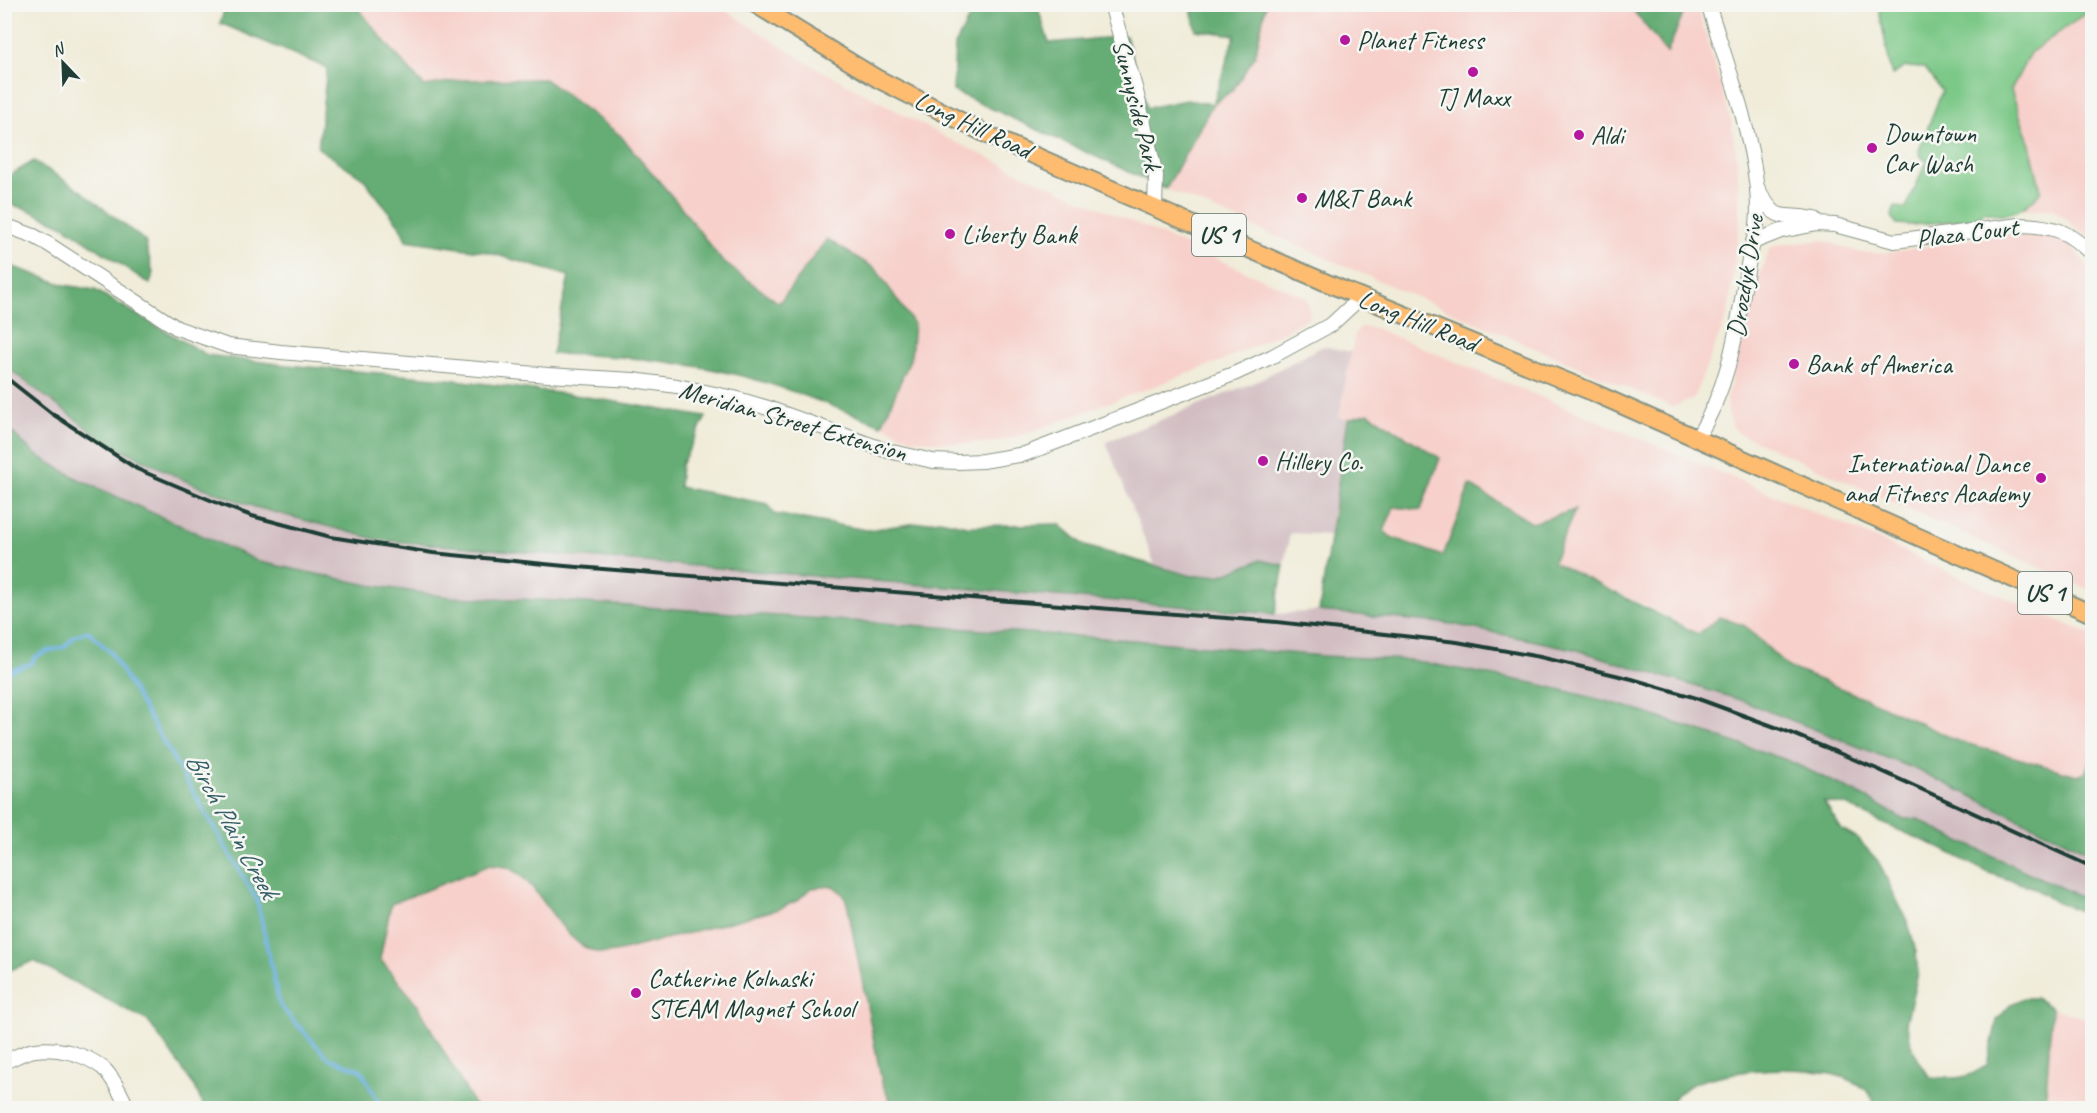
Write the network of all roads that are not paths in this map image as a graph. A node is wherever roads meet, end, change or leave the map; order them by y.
1 (755, 4) edge
2 (1111, 4) edge
3 (1708, 4) edge
4 (1757, 187) junction
5 (1155, 207) junction
6 (4, 225) edge
7 (1835, 225) junction
8 (1753, 242) junction
9 (2092, 254) edge
10 (1361, 297) junction
11 (1697, 438) junction
12 (2092, 614) edge
13 (4, 1062) edge
14 (127, 1108) edge

1 - 5 main road, Long Hill Road / US 1
2 - 5 street, Sunnyside Park
3 - 4 street, Drozdyk Drive
4 - 7 street, Plaza Court
4 - 8 street, Drozdyk Drive
5 - 10 main road, Long Hill Road / US 1
6 - 10 street, Meridian Street Extension
7 - 8 street, Plaza Court
7 - 9 street, Plaza Court
8 - 11 street, Drozdyk Drive
10 - 11 main road, Long Hill Road / US 1
11 - 12 main road, Long Hill Road / US 1
13 - 14 street

